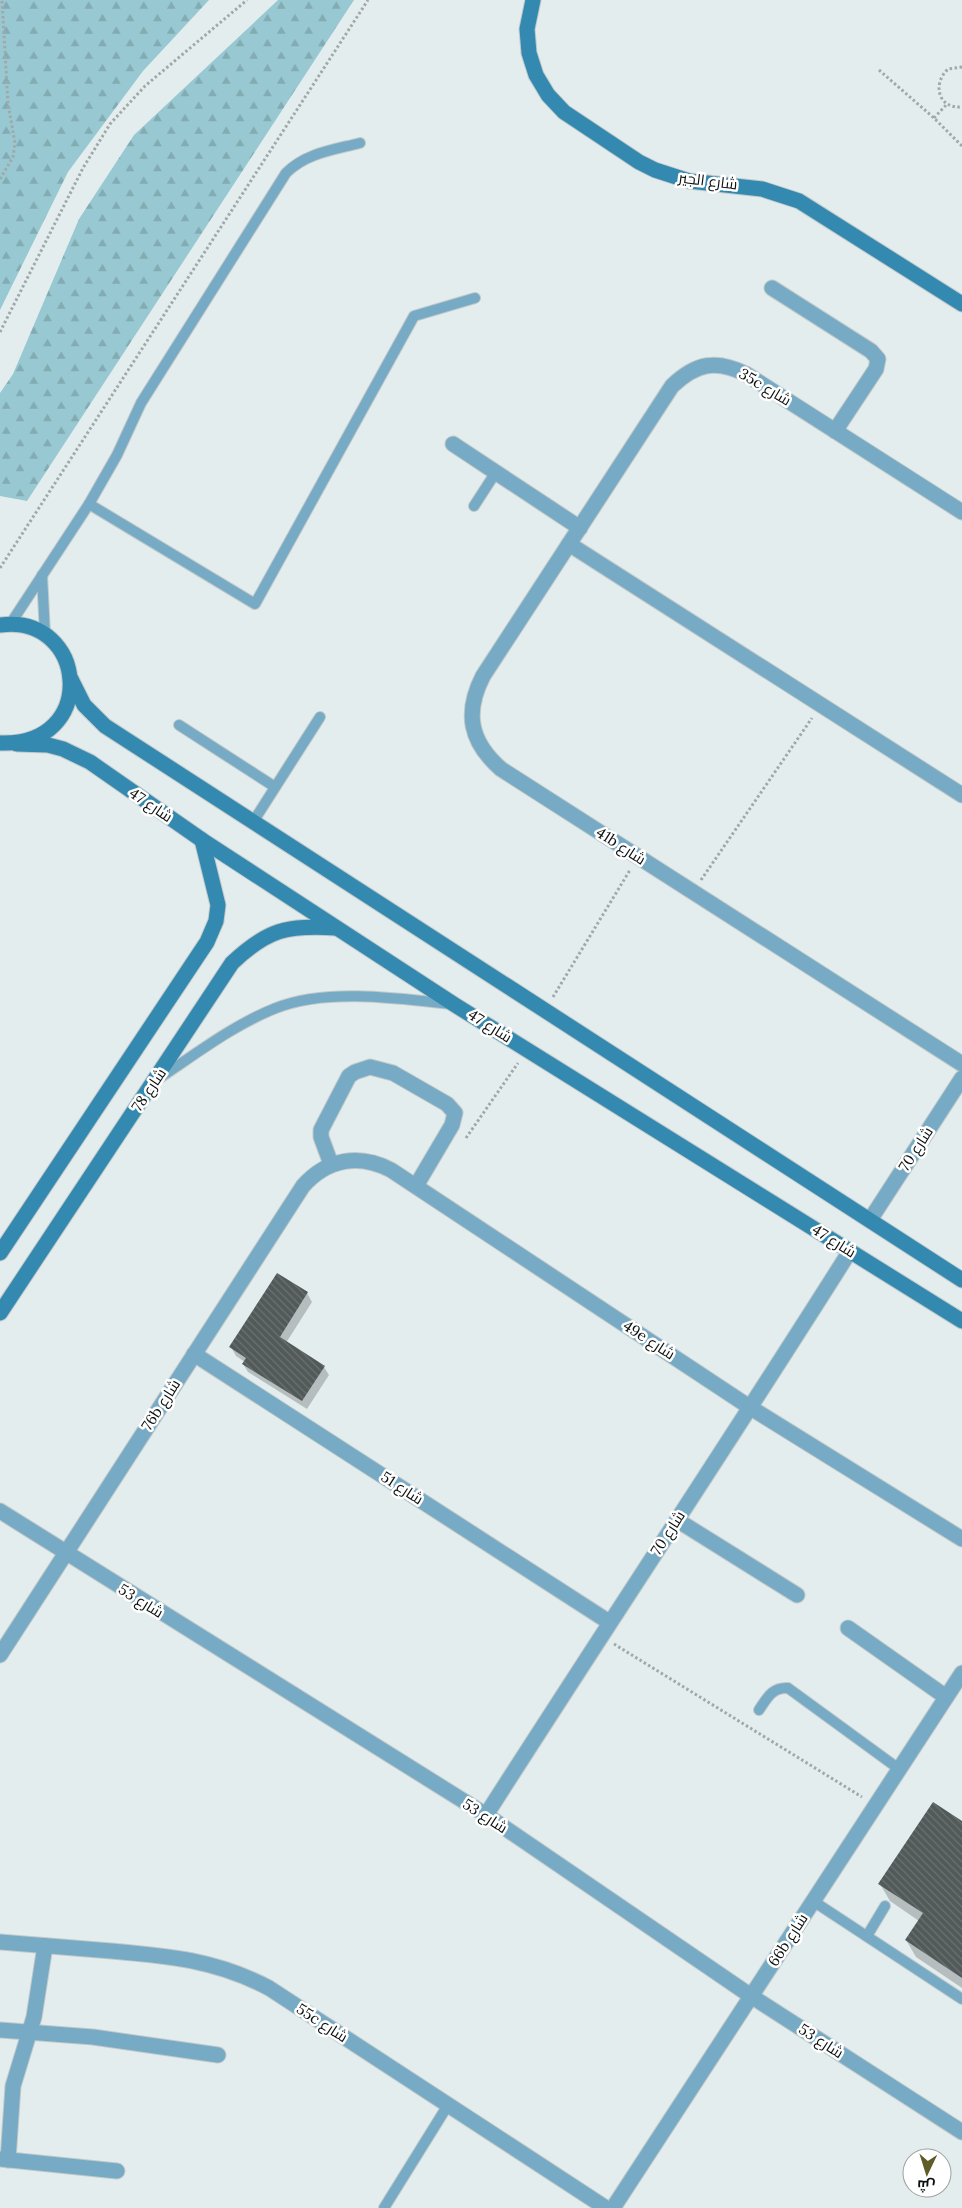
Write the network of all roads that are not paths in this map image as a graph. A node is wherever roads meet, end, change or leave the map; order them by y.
1 (533, 0) edge
2 (360, 143) dead end
3 (772, 288) dead end
4 (475, 298) dead end
5 (962, 304) edge
6 (835, 430) junction
7 (454, 444) dead end
8 (496, 472) junction
9 (89, 504) junction
10 (474, 506) dead end
11 (962, 512) edge
12 (580, 528) junction
13 (569, 544) junction
14 (42, 575) junction
15 (6, 624) edge
16 (45, 634) junction
17 (71, 679) junction
18 (320, 717) dead end
19 (179, 724) dead end
20 (0, 743) edge
21 (17, 744) junction
22 (275, 788) junction
23 (962, 795) edge
24 (253, 822) junction
25 (202, 840) junction
26 (337, 928) junction
27 (455, 1005) junction
28 (962, 1064) edge
29 (962, 1078) edge
30 (157, 1079) junction
31 (331, 1164) junction
32 (416, 1186) junction
33 (870, 1220) junction
34 (850, 1251) junction
35 (0, 1253) edge
36 (962, 1280) edge
37 (0, 1314) edge
38 (962, 1321) edge
39 (194, 1354) junction
40 (751, 1408) junction
41 (0, 1512) edge
42 (677, 1520) junction
43 (962, 1539) edge
44 (65, 1553) junction
45 (797, 1595) dead end
46 (610, 1622) junction
47 (848, 1628) dead end
48 (0, 1655) edge
49 (962, 1673) edge
50 (946, 1697) junction
51 (759, 1710) dead end
52 (899, 1769) junction
53 (486, 1815) junction
54 (814, 1901) junction
55 (885, 1906) dead end
56 (867, 1936) junction
57 (0, 1942) edge
58 (45, 1946) junction
59 (751, 1996) junction
60 (962, 1999) edge
61 (0, 2030) edge
62 (31, 2032) junction
63 (218, 2055) dead end
64 (448, 2105) junction
65 (962, 2132) edge
66 (4, 2159) edge
67 (117, 2172) dead end
68 (384, 2208) edge
69 (606, 2208) edge
70 (613, 2208) edge

1 - 5 street, شارع الجير
2 - 9 lane
3 - 6 street
4 - 9 lane
6 - 11 street, 35c شارع
6 - 12 street, 35c شارع
7 - 8 street
8 - 10 lane
8 - 12 street
9 - 14 lane
12 - 13 street, 35c شارع
13 - 23 street
13 - 28 street, 41b شارع
14 - 15 lane
14 - 16 lane
15 - 16 street
16 - 17 street
17 - 21 street
17 - 24 street
18 - 22 lane
19 - 22 lane
20 - 21 street, شارع 47
21 - 25 street, شارع 47
22 - 24 lane
24 - 33 street
25 - 26 street, شارع 47
25 - 35 street
26 - 27 street, شارع 47
26 - 30 street, شارع 78
27 - 30 lane
27 - 34 street, شارع 47
29 - 33 street, شارع 70
30 - 37 street, شارع 78
31 - 32 street, 49e شارع
31 - 32 street
31 - 39 street, 76b شارع
32 - 40 street, 49e شارع
33 - 36 street
34 - 38 street, شارع 47
34 - 40 street, شارع 70
39 - 44 street, 76b شارع
39 - 46 street, شارع 51
40 - 42 street, شارع 70
40 - 43 street, 49e شارع
41 - 44 street, شارع 53
42 - 45 street
42 - 46 street, شارع 70
44 - 48 street, 76b شارع
44 - 53 street, شارع 53
46 - 53 street, شارع 70
47 - 50 street
49 - 50 street, 66b شارع
50 - 52 street, 66b شارع
51 - 52 lane
52 - 54 street, 66b شارع
53 - 59 street, شارع 53
54 - 56 lane
54 - 59 street, 66b شارع
55 - 56 lane
56 - 60 lane
57 - 58 street, 55c شارع
58 - 62 street
58 - 64 street, 55c شارع
59 - 65 street, شارع 53
59 - 70 street, 66b شارع
61 - 62 street
62 - 63 street
62 - 66 street
64 - 68 lane
64 - 69 street, 55c شارع
66 - 67 street

